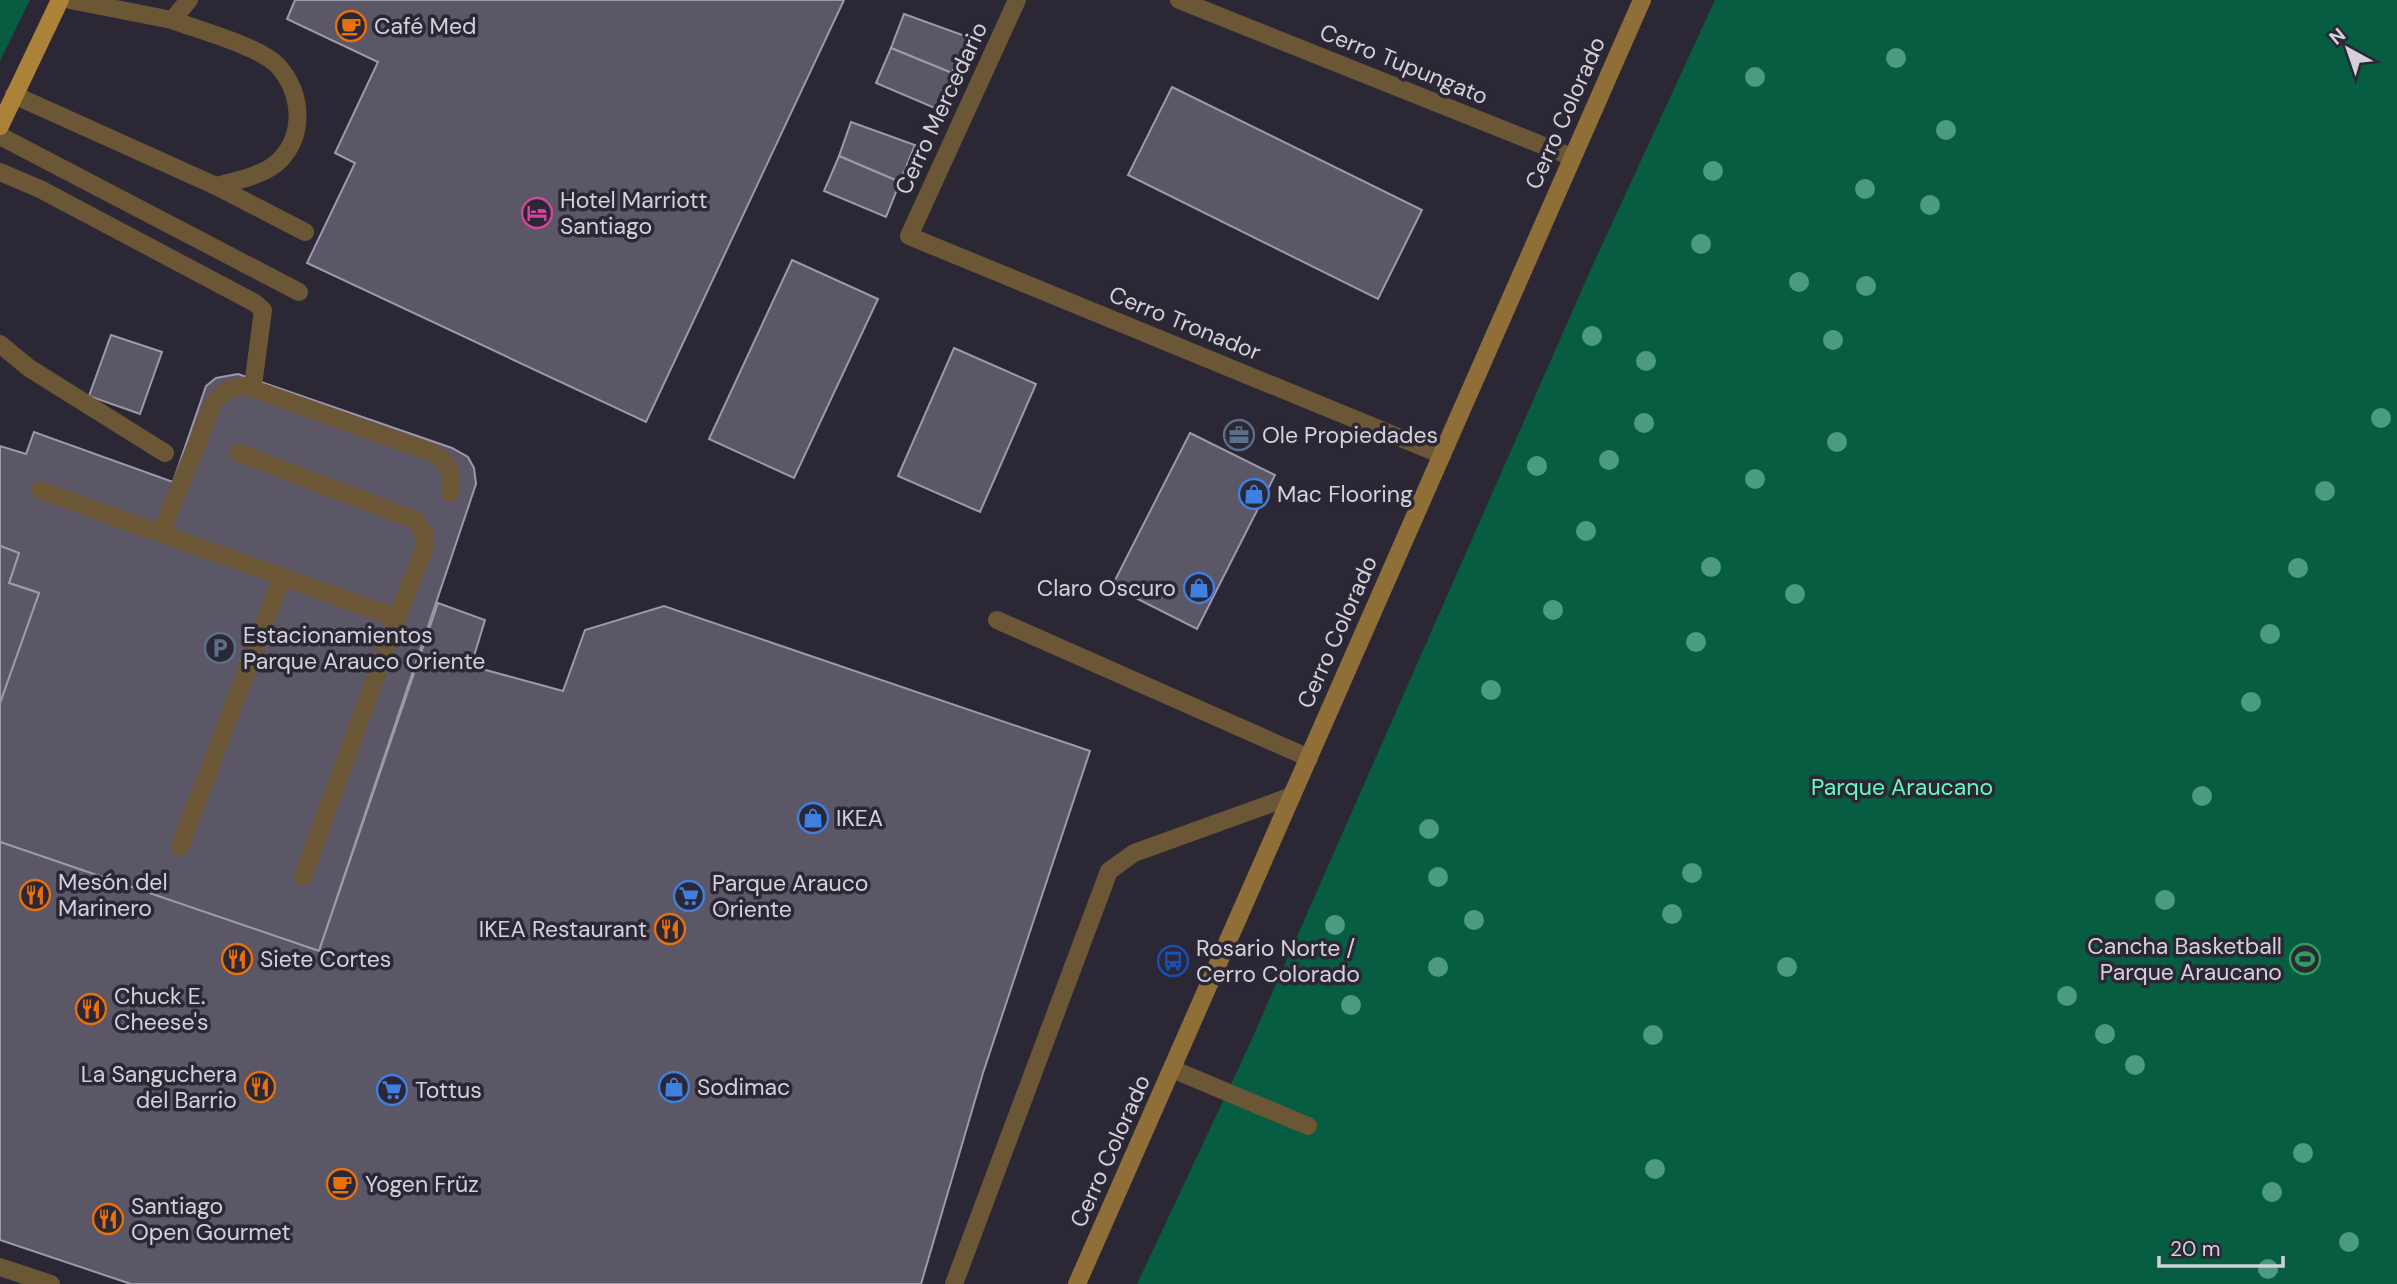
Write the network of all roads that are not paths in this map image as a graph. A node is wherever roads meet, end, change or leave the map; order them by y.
1 (60, 0) edge
2 (70, 0) edge
3 (189, 0) edge
4 (1017, 0) edge
5 (1179, 0) edge
6 (1642, 0) edge
7 (172, 20) junction
8 (14, 96) junction
9 (0, 126) edge
10 (0, 136) edge
11 (1572, 157) junction
12 (0, 172) edge
13 (216, 186) junction
14 (305, 232) dead end
15 (909, 236) joint
16 (299, 292) dead end
17 (0, 344) edge
18 (254, 378) dead end
19 (166, 453) dead end
20 (239, 453) dead end
21 (1442, 455) junction
22 (40, 490) dead end
23 (450, 493) dead end
24 (161, 533) junction
25 (282, 577) junction
26 (397, 618) junction
27 (997, 620) dead end
28 (1309, 758) junction
29 (1292, 796) junction
30 (180, 847) dead end
31 (303, 876) dead end
32 (1172, 1069) junction
33 (1308, 1126) dead end
34 (0, 1267) edge
35 (51, 1284) edge
36 (954, 1284) edge
37 (1077, 1284) edge

1 - 8 main road
2 - 7 street
3 - 7 street
4 - 15 street, Cerro Mercedario
5 - 11 street, Cerro Tupungato
6 - 11 street, Cerro Colorado
7 - 13 street
8 - 9 main road
8 - 13 street
10 - 16 street
11 - 21 street, Cerro Colorado
12 - 18 street
13 - 14 street
15 - 21 street, Cerro Tronador
17 - 19 street
20 - 26 street
21 - 28 street, Cerro Colorado
22 - 24 street
23 - 24 street
24 - 25 street
25 - 26 street
25 - 30 street
26 - 31 street
27 - 28 street
28 - 29 street, Cerro Colorado
29 - 32 street, Cerro Colorado
29 - 36 street
32 - 33 street
32 - 37 street, Cerro Colorado
34 - 35 street

